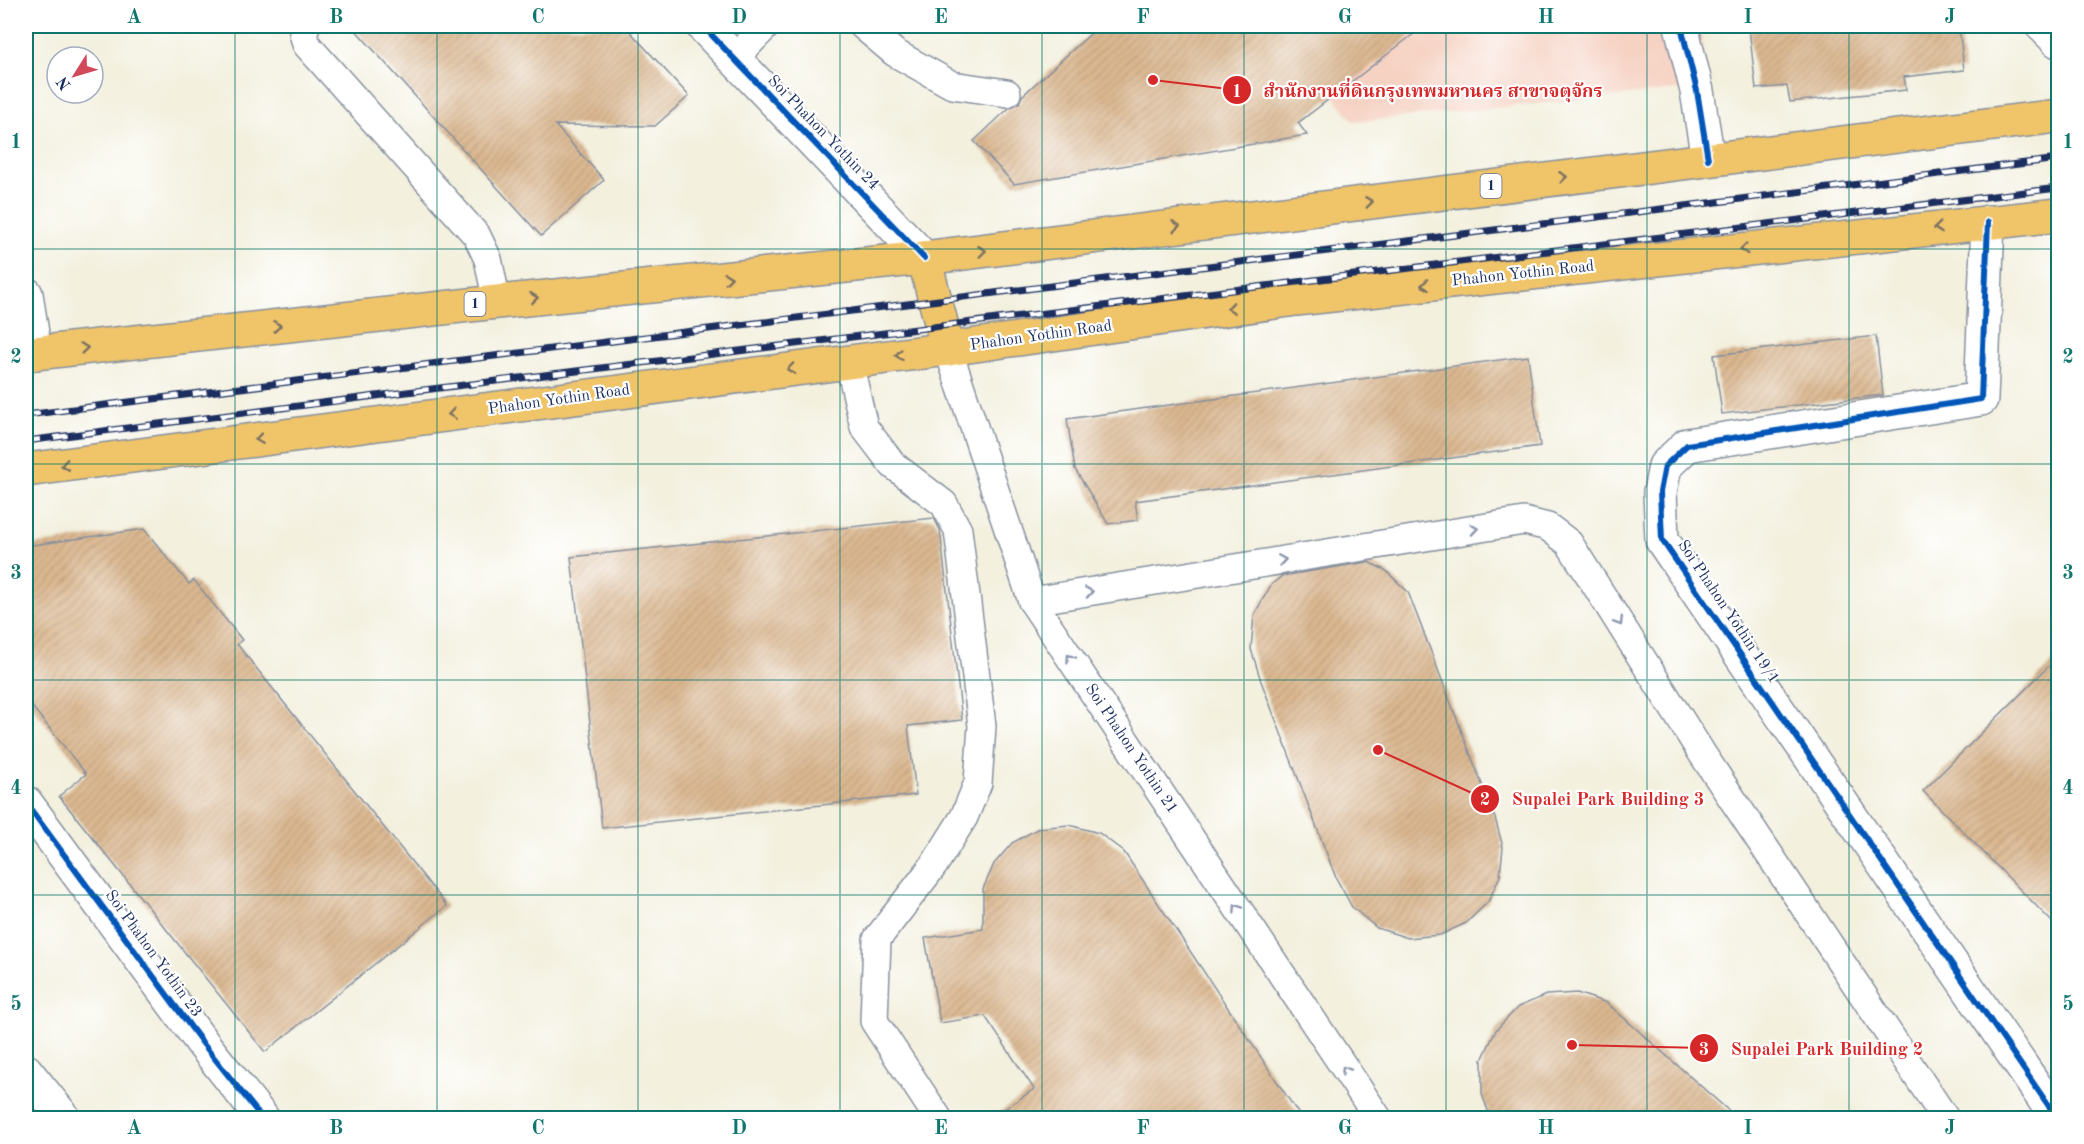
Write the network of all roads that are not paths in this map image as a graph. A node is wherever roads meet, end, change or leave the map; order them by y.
1 (306, 26) edge
2 (703, 26) edge
3 (766, 26) edge
4 (863, 26) edge
5 (1681, 26) edge
6 (2043, 26) edge
7 (2058, 41) edge
8 (733, 60) junction
9 (1007, 93) dead end
10 (2058, 117) edge
11 (1708, 159) junction
12 (2058, 215) edge
13 (1988, 222) junction
14 (924, 258) junction
15 (26, 294) edge
16 (496, 302) junction
17 (948, 349) junction
18 (30, 354) edge
19 (849, 362) junction
20 (26, 470) edge
21 (1032, 601) junction
22 (26, 803) edge
23 (26, 1071) edge
24 (64, 1119) edge
25 (262, 1119) edge
26 (938, 1119) edge
27 (1378, 1119) edge
28 (1945, 1119) edge
29 (2057, 1119) edge

1 - 16 lane
2 - 8 street, Soi Phahon Yothin 24
3 - 8 lane
4 - 9 lane
5 - 11 street
6 - 7 street
8 - 14 street, Soi Phahon Yothin 24
10 - 11 main road, 1
14 -> 11 main road, 1
12 - 13 main road, Phahon Yothin Road
13 -> 17 main road, Phahon Yothin Road
13 - 29 street, Soi Phahon Yothin 19/1
16 -> 14 main road, 1
14 - 17 main road
15 - 18 street
18 -> 16 main road, 1
17 -> 19 main road, Phahon Yothin Road
17 - 21 lane, Soi Phahon Yothin 21
19 -> 20 main road, Phahon Yothin Road
19 - 26 lane
27 -> 21 lane, Soi Phahon Yothin 21
21 -> 28 lane
22 - 25 street, Soi Phahon Yothin 23
23 - 24 street

